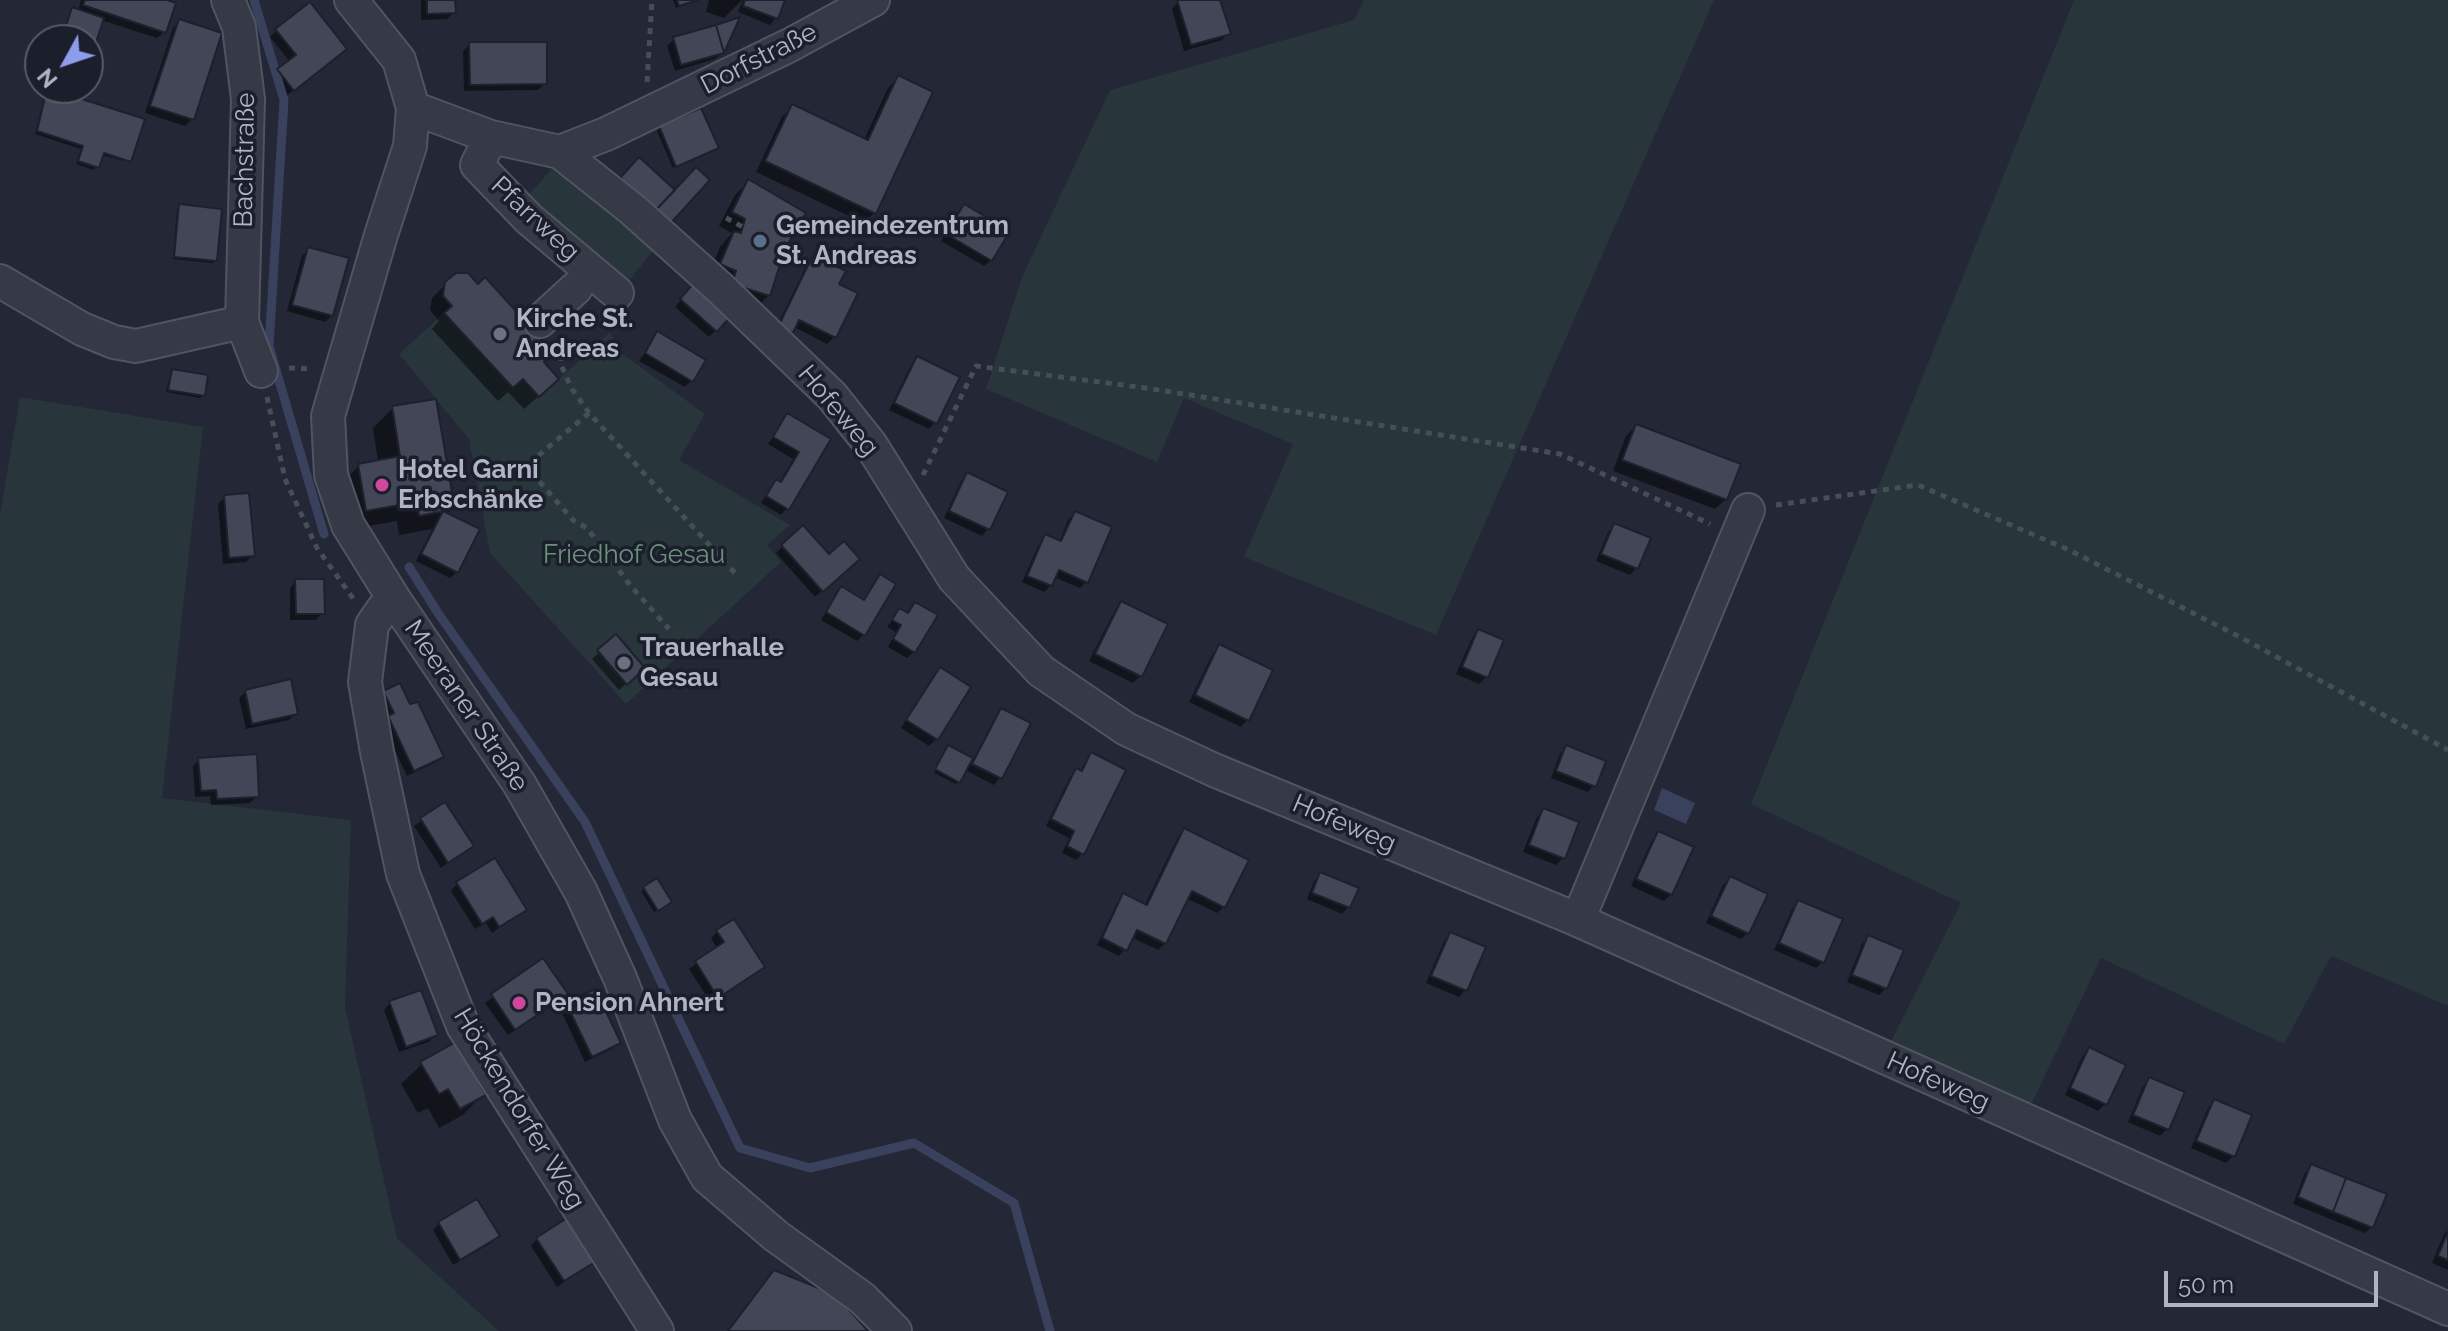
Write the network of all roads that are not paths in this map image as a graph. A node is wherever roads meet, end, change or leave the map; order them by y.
1 (228, 0) edge
2 (351, 0) edge
3 (873, 0) edge
4 (413, 108) junction
5 (491, 137) junction
6 (560, 152) junction
7 (0, 281) edge
8 (576, 288) dead end
9 (617, 293) dead end
10 (242, 322) junction
11 (550, 332) road end
12 (261, 371) road end
13 (1742, 523) road end
14 (394, 599) junction
15 (1578, 920) junction
16 (2448, 1309) edge
17 (657, 1331) edge
18 (895, 1331) edge

1 - 10 street, Bachstraße
2 - 4 street, Meeraner Straße
3 - 6 street, Dorfstraße
4 - 5 street, Hofeweg
4 - 14 street, Meeraner Straße
5 - 6 street, Hofeweg
5 - 9 street, Pfarrweg
6 - 15 street, Hofeweg
7 - 10 street
8 - 11 street
10 - 12 street, Bachstraße
13 - 15 street
14 - 17 street, Höckendorfer Weg
14 - 18 street, Meeraner Straße
15 - 16 street, Hofeweg

